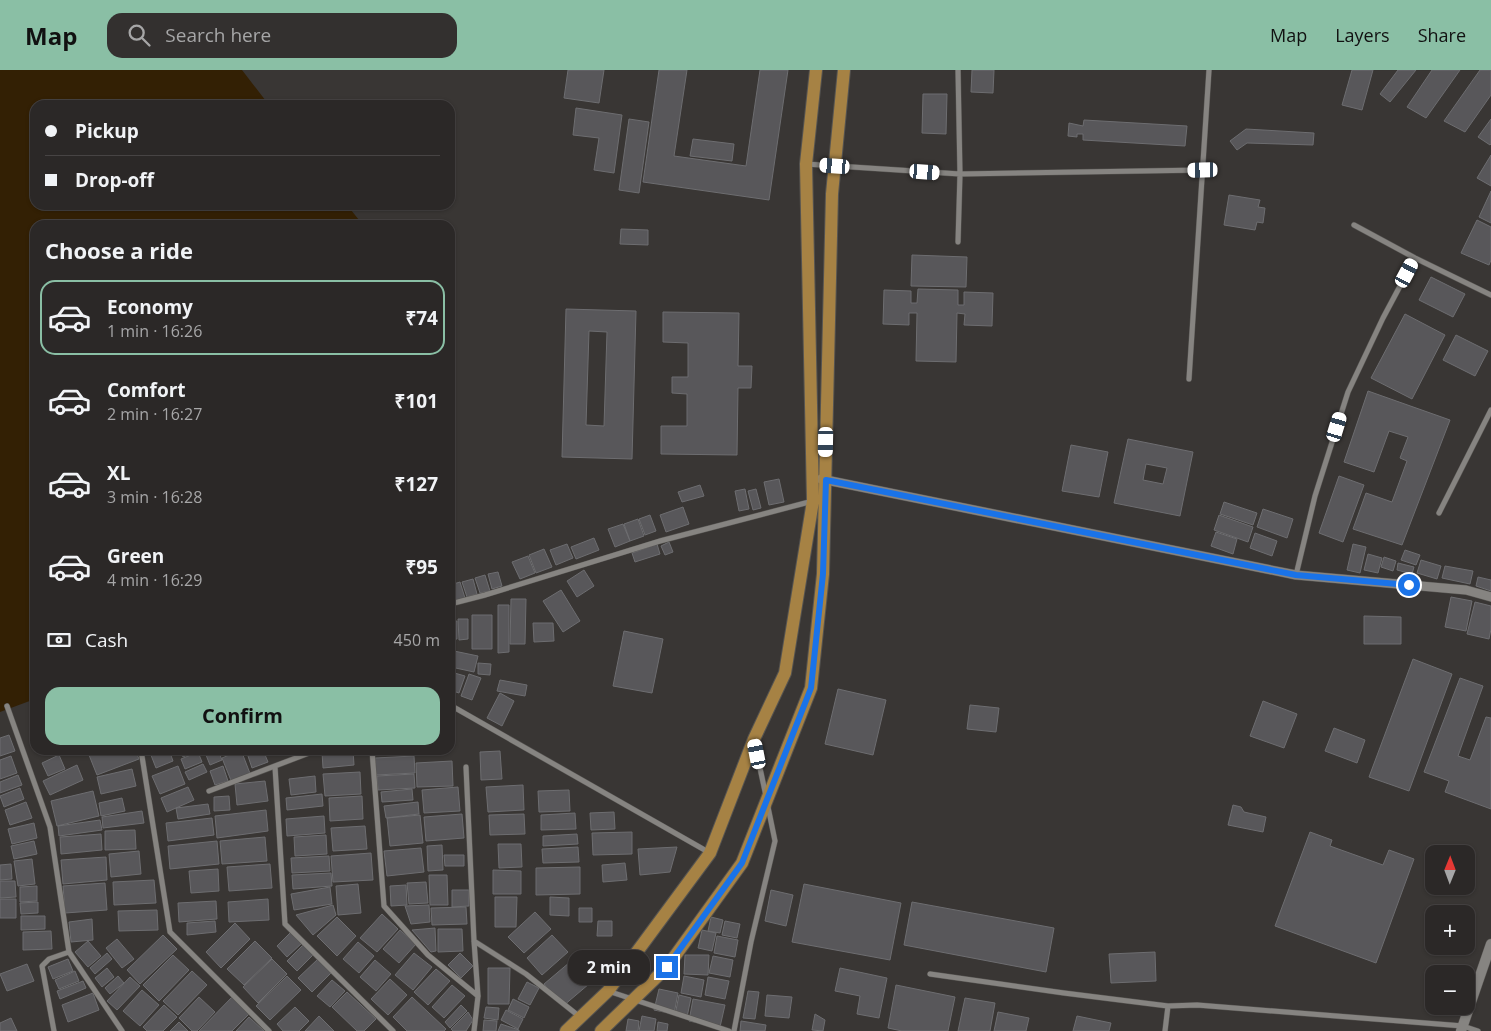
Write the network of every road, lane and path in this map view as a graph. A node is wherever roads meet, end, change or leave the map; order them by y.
1 (816, 70) edge
2 (844, 70) edge
3 (958, 70) edge
4 (1209, 70) edge
5 (806, 164) junction
6 (835, 166) junction
7 (1203, 170) junction
8 (960, 174) junction
9 (1354, 225) dead end
10 (958, 242) dead end
11 (1415, 258) junction
12 (1491, 295) edge
13 (1189, 379) dead end
14 (1491, 410) edge
15 (819, 478) junction
16 (813, 501) junction
17 (1439, 513) dead end
18 (1296, 575) junction
19 (1491, 597) edge
20 (455, 603) edge
21 (7, 706) dead end
22 (455, 708) edge
23 (754, 739) junction
24 (142, 755) edge
25 (305, 755) edge
26 (372, 755) edge
27 (275, 767) junction
28 (466, 767) dead end
29 (210, 791) dead end
30 (766, 800) junction
31 (710, 853) junction
32 (474, 941) junction
33 (1491, 944) edge
34 (69, 952) junction
35 (930, 974) dead end
36 (608, 990) junction
37 (478, 996) junction
38 (634, 999) junction
39 (1168, 1006) junction
40 (580, 1018) junction
41 (1462, 1028) edge
42 (267, 1030) edge
43 (54, 1031) edge
44 (122, 1031) edge
45 (394, 1031) edge
46 (474, 1031) edge
47 (566, 1031) edge
48 (601, 1031) edge
49 (729, 1031) edge
50 (734, 1031) edge
51 (1165, 1031) edge
52 (1478, 1031) edge

1 - 5 main road
2 - 6 main road
3 - 8 street
4 - 7 street
5 - 6 street
5 - 15 main road
6 - 8 street
6 - 15 main road
7 - 8 street
7 - 13 street
8 - 10 street
9 - 11 street
11 - 12 street
11 - 18 street
14 - 17 street
15 - 16 main road
15 - 18 street
15 - 30 main road
16 - 20 street
16 - 23 main road
18 - 19 street
21 - 34 street
22 - 31 street
23 - 30 street
23 - 31 main road
24 - 42 street
25 - 27 street
26 - 37 street
27 - 29 street
27 - 45 street
28 - 32 street
30 - 38 main road
30 - 50 street
31 - 36 main road
32 - 37 street
32 - 40 street
33 - 41 main road
34 - 43 street
34 - 44 street
35 - 39 street
36 - 38 street
36 - 40 main road
37 - 46 street
38 - 48 main road
38 - 49 street
39 - 41 street
39 - 51 street
40 - 47 main road
41 - 52 street

